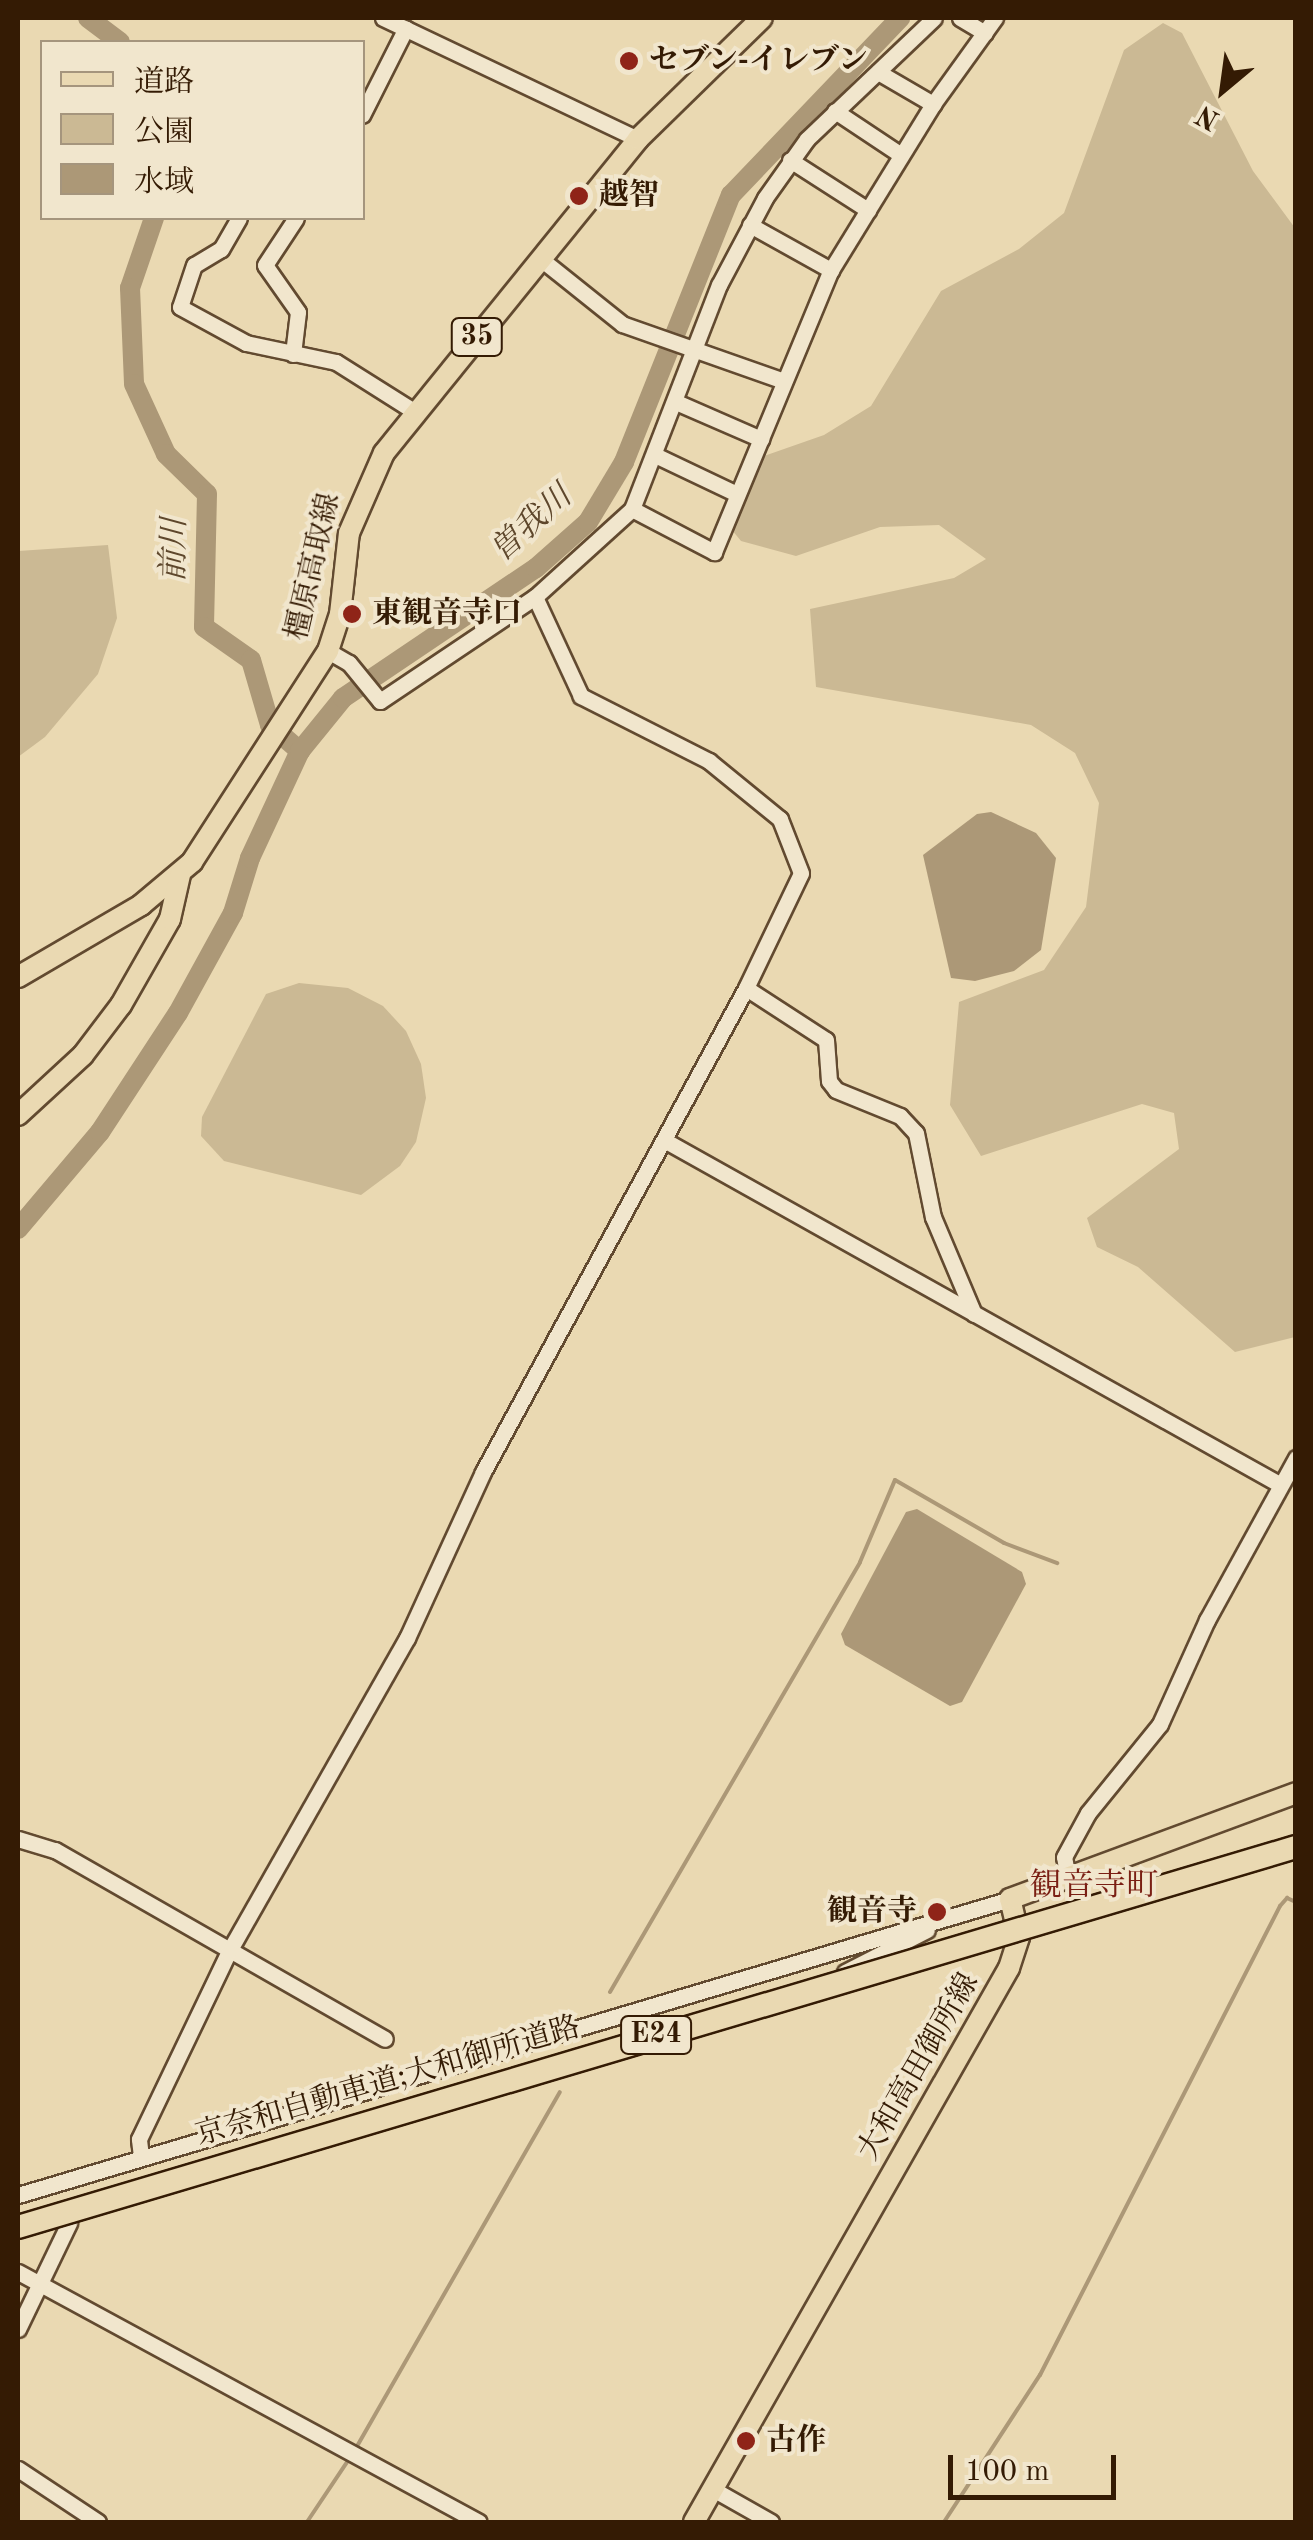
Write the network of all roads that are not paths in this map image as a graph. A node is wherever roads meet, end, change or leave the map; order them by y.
1 (762, 18) edge
2 (934, 18) edge
3 (960, 18) edge
4 (995, 18) edge
5 (388, 19) edge
6 (406, 28) junction
7 (985, 34) junction
8 (878, 72) junction
9 (932, 104) junction
10 (365, 109) edge
11 (835, 111) junction
12 (638, 138) junction
13 (901, 156) junction
14 (790, 160) junction
15 (868, 210) junction
16 (238, 220) edge
17 (295, 220) edge
18 (750, 225) junction
19 (541, 258) junction
20 (831, 270) junction
21 (693, 349) junction
22 (293, 354) junction
23 (784, 381) junction
24 (676, 402) junction
25 (416, 412) junction
26 (761, 440) junction
27 (657, 456) junction
28 (737, 494) junction
29 (632, 509) junction
30 (535, 597) junction
31 (328, 651) junction
32 (180, 875) junction
33 (18, 977) edge
34 (746, 988) junction
35 (18, 1115) edge
36 (664, 1140) junction
37 (974, 1314) junction
38 (1296, 1458) edge
39 (1285, 1484) edge
40 (1296, 1793) edge
41 (18, 1839) edge
42 (1296, 1848) edge
43 (1068, 1878) junction
44 (1010, 1899) junction
45 (939, 1923) junction
46 (228, 1953) junction
47 (385, 2040) dead end
48 (141, 2156) junction
49 (18, 2194) edge
50 (69, 2223) junction
51 (18, 2226) edge
52 (18, 2239) edge
53 (24, 2273) edge
54 (18, 2329) edge
55 (18, 2469) edge
56 (711, 2488) junction
57 (98, 2522) edge
58 (479, 2522) edge
59 (694, 2522) edge
60 (771, 2522) edge

1 - 12 main road, 橿原高取線 / 35
2 - 8 street
3 - 7 street
4 - 7 street
5 - 6 street
6 - 10 street
6 - 12 street
7 - 9 street
8 - 9 street
8 - 11 street
9 - 13 street
11 - 13 street
11 - 14 street
12 - 19 main road, 橿原高取線 / 35
13 - 15 street
14 - 15 street
14 - 18 street
15 - 20 street
16 - 22 street
17 - 22 street
18 - 20 street
18 - 21 street
19 - 21 street
19 - 25 main road, 橿原高取線 / 35
20 - 23 street
21 - 23 street
21 - 24 street
22 - 25 street
23 - 26 street
24 - 26 street
24 - 27 street
25 - 31 main road, 橿原高取線 / 35
26 - 28 street
27 - 28 street
27 - 29 street
28 - 29 street
29 - 30 street
30 - 31 street
30 - 34 street
31 - 32 main road, 橿原高取線 / 35
32 - 33 main road, 橿原高取線 / 35
32 - 35 main road, 橿原高取線 / 35
34 - 36 street
34 - 37 street
36 - 37 street
36 - 46 street
37 - 39 street
38 - 39 street
39 - 43 street
40 - 43 main road
41 - 46 street
42 - 51 highway, 京奈和自動車道;大和御所道路 / E24, bridge
43 - 44 main road
44 - 45 street
44 - 56 main road, 大和高田御所線
45 - 48 street
45 - 50 street
46 - 47 street
46 - 48 street
48 - 49 street
50 - 52 street
50 - 53 street
53 - 54 street
53 - 58 street
55 - 57 street
56 - 59 main road, 大和高田御所線
56 - 60 street

